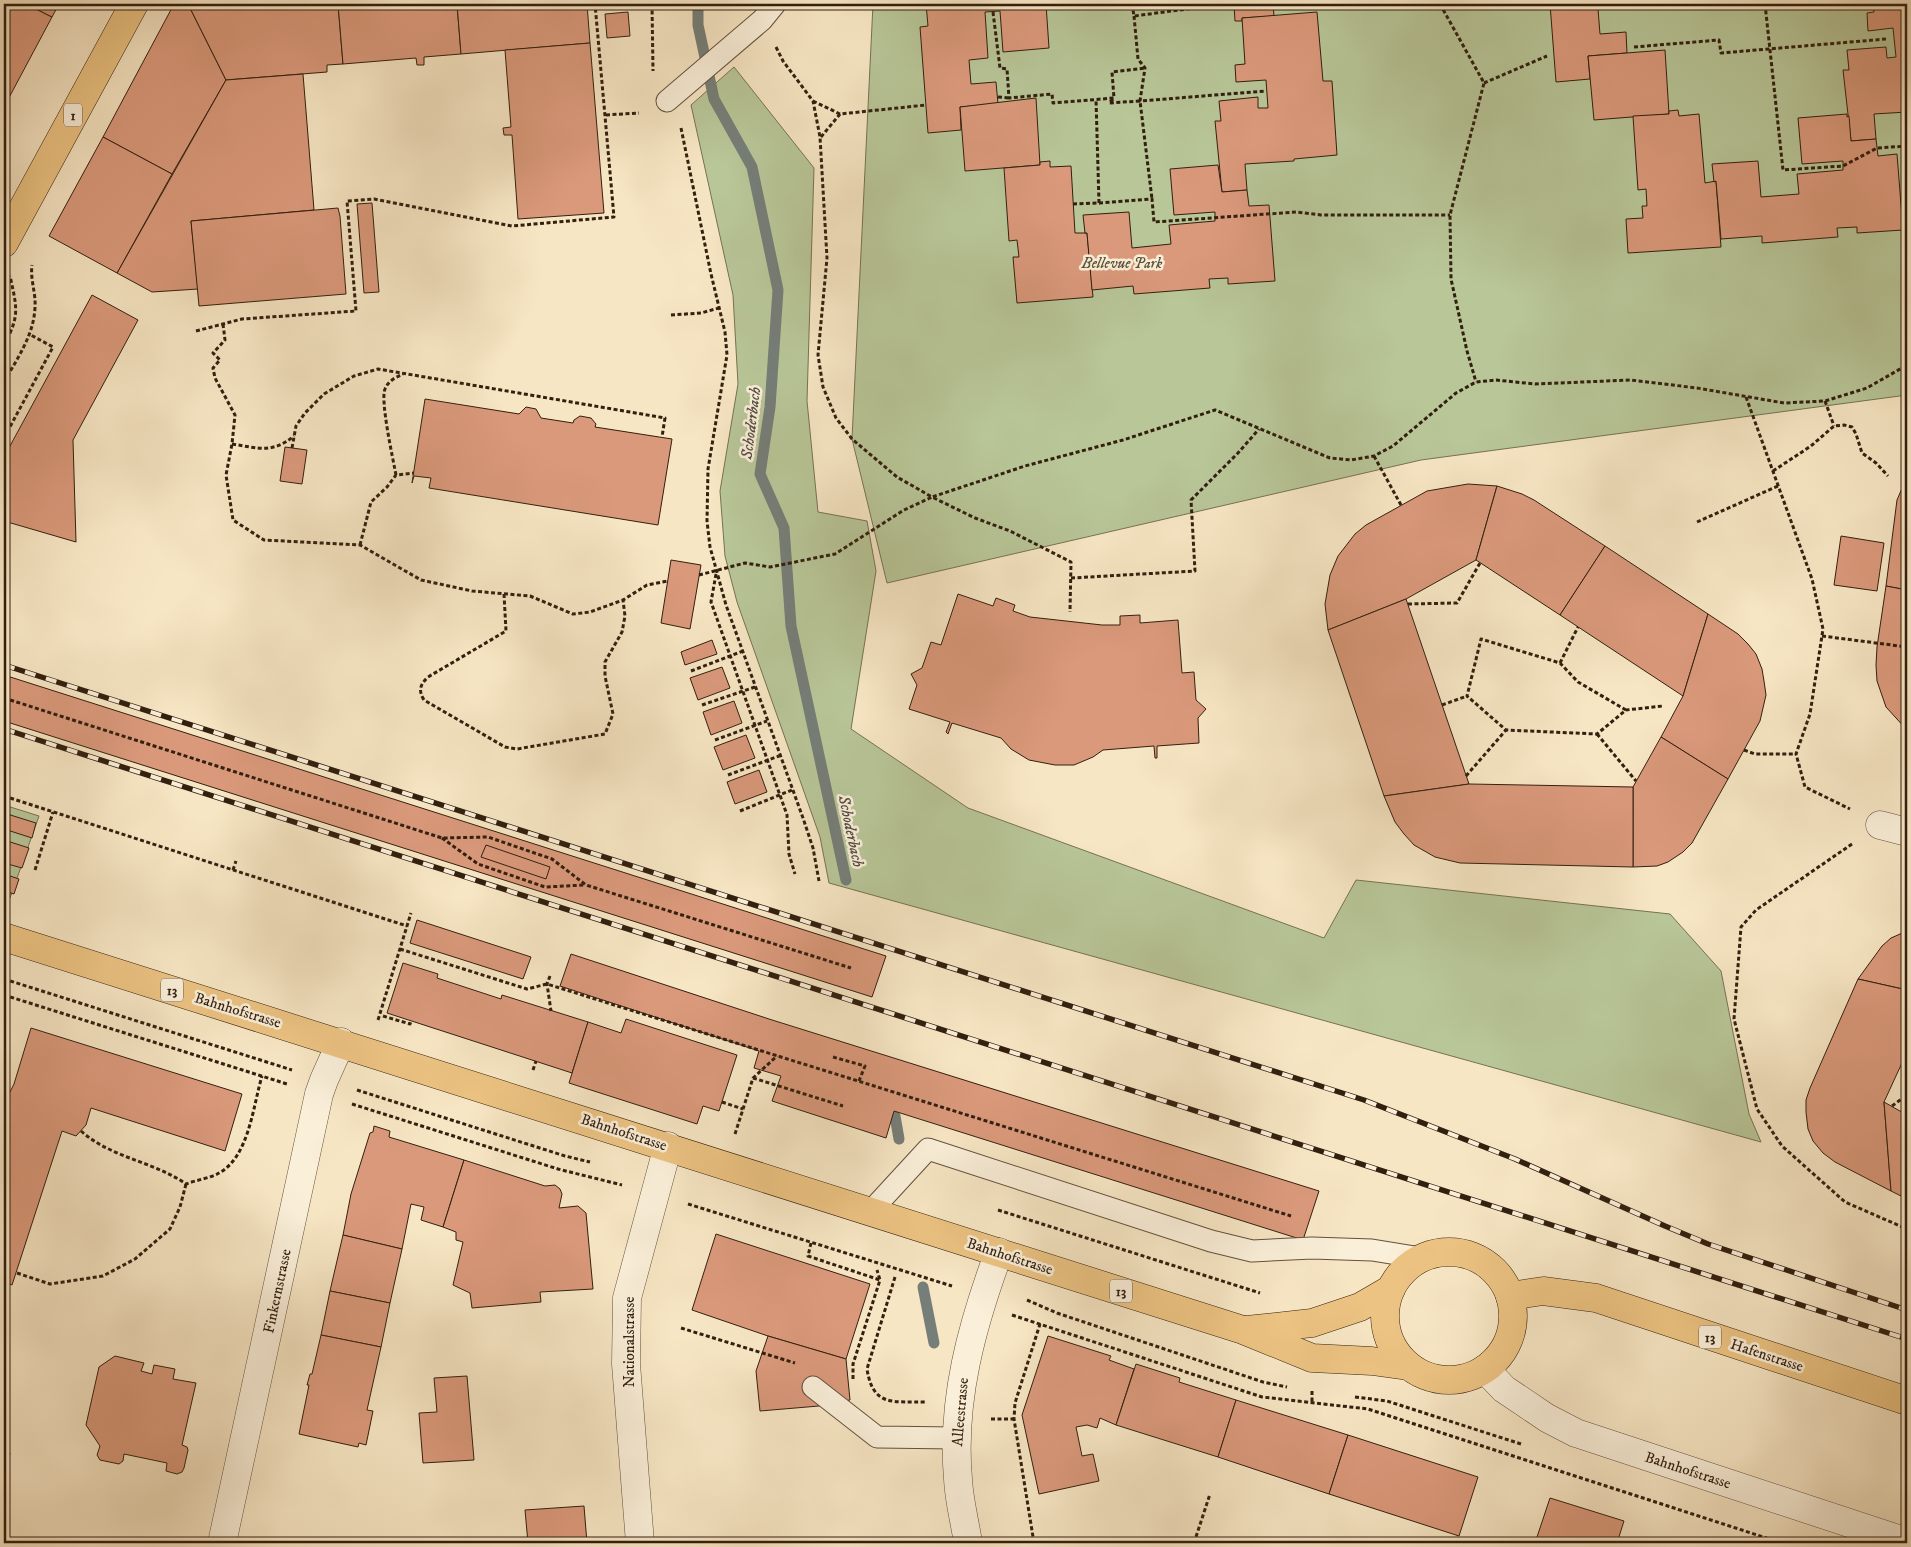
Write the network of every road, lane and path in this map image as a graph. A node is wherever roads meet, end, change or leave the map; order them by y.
1 (134, 4) edge
2 (595, 4) edge
3 (652, 4) edge
4 (775, 4) edge
5 (1132, 4) edge
6 (1440, 4) edge
7 (1765, 4) edge
8 (1202, 7) dead end
9 (993, 12) dead end
10 (1134, 16) junction
11 (762, 20) junction
12 (1886, 39) dead end
13 (1634, 46) dead end
14 (1770, 49) junction
15 (1547, 56) dead end
16 (1145, 68) junction
17 (1484, 83) junction
18 (1266, 91) dead end
19 (998, 98) dead end
20 (1009, 98) junction
21 (1114, 98) junction
22 (1096, 99) junction
23 (668, 101) junction
24 (813, 101) junction
25 (1140, 101) junction
26 (926, 104) dead end
27 (641, 113) dead end
28 (840, 114) junction
29 (606, 116) junction
30 (820, 137) junction
31 (1907, 146) edge
32 (1152, 199) junction
33 (1099, 202) junction
34 (1073, 204) dead end
35 (1450, 215) junction
36 (4, 243) edge
37 (33, 262) dead end
38 (9, 271) dead end
39 (719, 308) junction
40 (671, 315) dead end
41 (223, 324) junction
42 (196, 331) dead end
43 (29, 334) junction
44 (4, 345) edge
45 (1907, 365) edge
46 (403, 373) junction
47 (4, 382) edge
48 (1476, 382) junction
49 (1746, 397) junction
50 (1825, 401) junction
51 (1834, 426) junction
52 (1258, 429) junction
53 (294, 436) junction
54 (662, 437) dead end
55 (4, 438) edge
56 (232, 444) junction
57 (292, 448) dead end
58 (1374, 456) junction
59 (1773, 471) junction
60 (414, 473) dead end
61 (396, 475) junction
62 (1888, 476) dead end
63 (1778, 486) junction
64 (932, 497) junction
65 (1400, 506) dead end
66 (1697, 522) dead end
67 (360, 546) junction
68 (1480, 563) dead end
69 (716, 571) junction
70 (699, 575) dead end
71 (1071, 578) junction
72 (668, 581) dead end
73 (504, 594) junction
74 (623, 600) junction
75 (1408, 604) dead end
76 (1070, 612) dead end
77 (1578, 627) dead end
78 (1822, 636) junction
79 (1907, 647) edge
80 (743, 651) junction
81 (730, 656) junction
82 (1560, 663) junction
83 (691, 670) dead end
84 (755, 687) junction
85 (743, 691) junction
86 (1467, 696) junction
87 (4, 698) edge
88 (702, 705) dead end
89 (1442, 705) dead end
90 (1663, 706) dead end
91 (1626, 710) junction
92 (767, 721) junction
93 (755, 726) junction
94 (1506, 730) junction
95 (1597, 734) junction
96 (715, 740) dead end
97 (1744, 750) dead end
98 (1796, 754) junction
99 (779, 756) junction
100 (767, 760) junction
101 (728, 775) dead end
102 (1466, 776) dead end
103 (1636, 781) dead end
104 (792, 790) junction
105 (4, 796) edge
106 (780, 796) junction
107 (740, 811) dead end
108 (53, 812) junction
109 (1880, 825) junction
110 (1907, 832) edge
111 (442, 838) junction
112 (236, 861) dead end
113 (35, 870) dead end
114 (233, 870) junction
115 (795, 874) dead end
116 (820, 881) dead end
117 (586, 884) junction
118 (411, 913) dead end
119 (407, 926) junction
120 (4, 936) edge
121 (400, 949) junction
122 (851, 968) dead end
123 (550, 976) dead end
124 (547, 984) junction
125 (4, 995) edge
126 (551, 1011) dead end
127 (383, 1016) dead end
128 (411, 1021) dead end
129 (376, 1025) dead end
130 (341, 1042) junction
131 (777, 1056) junction
132 (833, 1057) dead end
133 (262, 1076) junction
134 (753, 1078) junction
135 (859, 1081) junction
136 (320, 1094) junction
137 (1907, 1095) edge
138 (722, 1102) dead end
139 (844, 1106) dead end
140 (1892, 1106) dead end
141 (743, 1110) junction
142 (81, 1131) dead end
143 (733, 1140) dead end
144 (668, 1146) junction
145 (186, 1184) junction
146 (654, 1194) junction
147 (998, 1210) dead end
148 (870, 1212) junction
149 (1294, 1217) dead end
150 (1907, 1229) edge
151 (811, 1243) junction
152 (998, 1252) junction
153 (1421, 1258) junction
154 (877, 1270) dead end
155 (17, 1273) dead end
156 (895, 1277) dead end
157 (880, 1280) junction
158 (1390, 1289) junction
159 (985, 1290) junction
160 (1263, 1294) dead end
161 (1510, 1296) junction
162 (1010, 1314) dead end
163 (1040, 1324) junction
164 (680, 1328) dead end
165 (1243, 1330) junction
166 (802, 1365) dead end
167 (1408, 1366) junction
168 (1485, 1369) junction
169 (854, 1386) dead end
170 (813, 1387) dead end
171 (1293, 1388) dead end
172 (1302, 1390) dead end
173 (1312, 1392) dead end
174 (1907, 1401) edge
175 (959, 1403) junction
176 (987, 1418) dead end
177 (1014, 1419) junction
178 (956, 1438) junction
179 (1210, 1494) dead end
180 (1859, 1535) edge
181 (1907, 1542) edge
182 (222, 1543) edge
183 (640, 1543) edge
184 (968, 1543) edge
185 (1034, 1543) edge
186 (1194, 1543) edge
187 (1782, 1543) edge

1 - 36 main road, 1
2 - 29 path
3 - 23 path
4 - 11 lane
5 - 10 path
6 - 17 path
7 - 14 path
8 - 10 path
9 - 20 path
10 - 16 path
11 - 23 lane
11 - 24 path
12 - 14 path
13 - 14 path
14 - 31 path
15 - 17 path
16 - 21 path
16 - 25 path
17 - 35 path
18 - 25 path
19 - 20 path
20 - 22 path
21 - 22 path
21 - 25 path
22 - 33 path
23 - 39 path
24 - 28 path
24 - 30 path
25 - 32 path
26 - 28 path
27 - 29 path
28 - 30 path
29 - 41 path
30 - 64 path
32 - 33 path
32 - 35 path
33 - 34 path
35 - 48 path
37 - 43 path
38 - 44 path
39 - 40 path
39 - 69 path
41 - 42 path
41 - 56 path
43 - 47 path
43 - 55 path
45 - 50 path
46 - 53 path
46 - 54 path
46 - 61 path
48 - 49 path
48 - 58 path
49 - 50 path
49 - 59 path
50 - 51 path
51 - 59 path
51 - 62 path
52 - 58 path
52 - 64 path
52 - 71 path
53 - 56 path
53 - 57 path
56 - 67 path
58 - 65 path
59 - 63 path
60 - 61 path
61 - 67 path
63 - 66 path
63 - 78 path
64 - 69 path
64 - 71 path
67 - 73 path
68 - 75 path
69 - 70 path
69 - 80 path
69 - 81 path
71 - 76 path
72 - 74 path
73 - 74 path
73 - 74 path
77 - 82 path
78 - 79 path
78 - 98 path
80 - 81 path
80 - 84 path
81 - 83 path
81 - 85 path
82 - 86 path
82 - 91 path
84 - 85 path
84 - 92 path
85 - 88 path
85 - 93 path
86 - 89 path
86 - 94 path
87 - 111 path
90 - 91 path
91 - 95 path
92 - 93 path
92 - 99 path
93 - 96 path
93 - 100 path
94 - 95 path
94 - 102 path
95 - 103 path
97 - 98 path
98 - 109 path
99 - 100 path
99 - 104 path
100 - 101 path
100 - 106 path
104 - 106 path
104 - 116 path
105 - 108 path
106 - 107 path
106 - 115 path
108 - 113 path
108 - 114 path
109 - 110 street
109 - 150 path
111 - 117 path
111 - 117 path
112 - 114 path
114 - 119 path
117 - 122 path
118 - 119 path
119 - 121 path
120 - 130 main road, Bahnhofstrasse / 13
121 - 124 path
121 - 129 path
123 - 124 path
124 - 126 path
124 - 131 path
125 - 133 path
127 - 128 path
130 - 136 street, Finkernstrasse
130 - 144 main road, Bahnhofstrasse / 13
131 - 134 path
131 - 135 path
132 - 135 path
133 - 136 path
133 - 145 path
134 - 139 path
134 - 141 path
135 - 149 path
136 - 146 path
136 - 182 street, Finkernstrasse
137 - 140 path
138 - 141 path
141 - 143 path
142 - 145 path
144 - 146 street, Nationalstrasse
144 - 148 main road, Bahnhofstrasse / 13
145 - 155 path
146 - 151 path
146 - 183 street, Nationalstrasse
147 - 160 path
148 - 152 main road, Bahnhofstrasse / 13
148 - 153 lane
151 - 157 path
151 - 159 path
152 - 159 street, Alleestrasse
152 - 165 main road, Bahnhofstrasse / 13
153 - 158 main road
153 - 161 main road
154 - 157 path
156 - 175 path
157 - 169 path
158 - 165 main road, Bahnhofstrasse / 13
158 - 167 main road
159 - 171 path
159 - 175 street, Alleestrasse
161 - 168 main road
161 - 174 main road, Hafenstrasse / 13
162 - 163 path
163 - 177 path
163 - 187 path
164 - 166 path
165 - 167 main road, Bahnhofstrasse / 13
167 - 168 main road
168 - 180 street, Bahnhofstrasse
170 - 178 lane
172 - 173 path
175 - 178 street, Alleestrasse
176 - 177 path
177 - 185 path
178 - 184 street, Alleestrasse
179 - 186 path
180 - 181 street, Bahnhofstrasse

